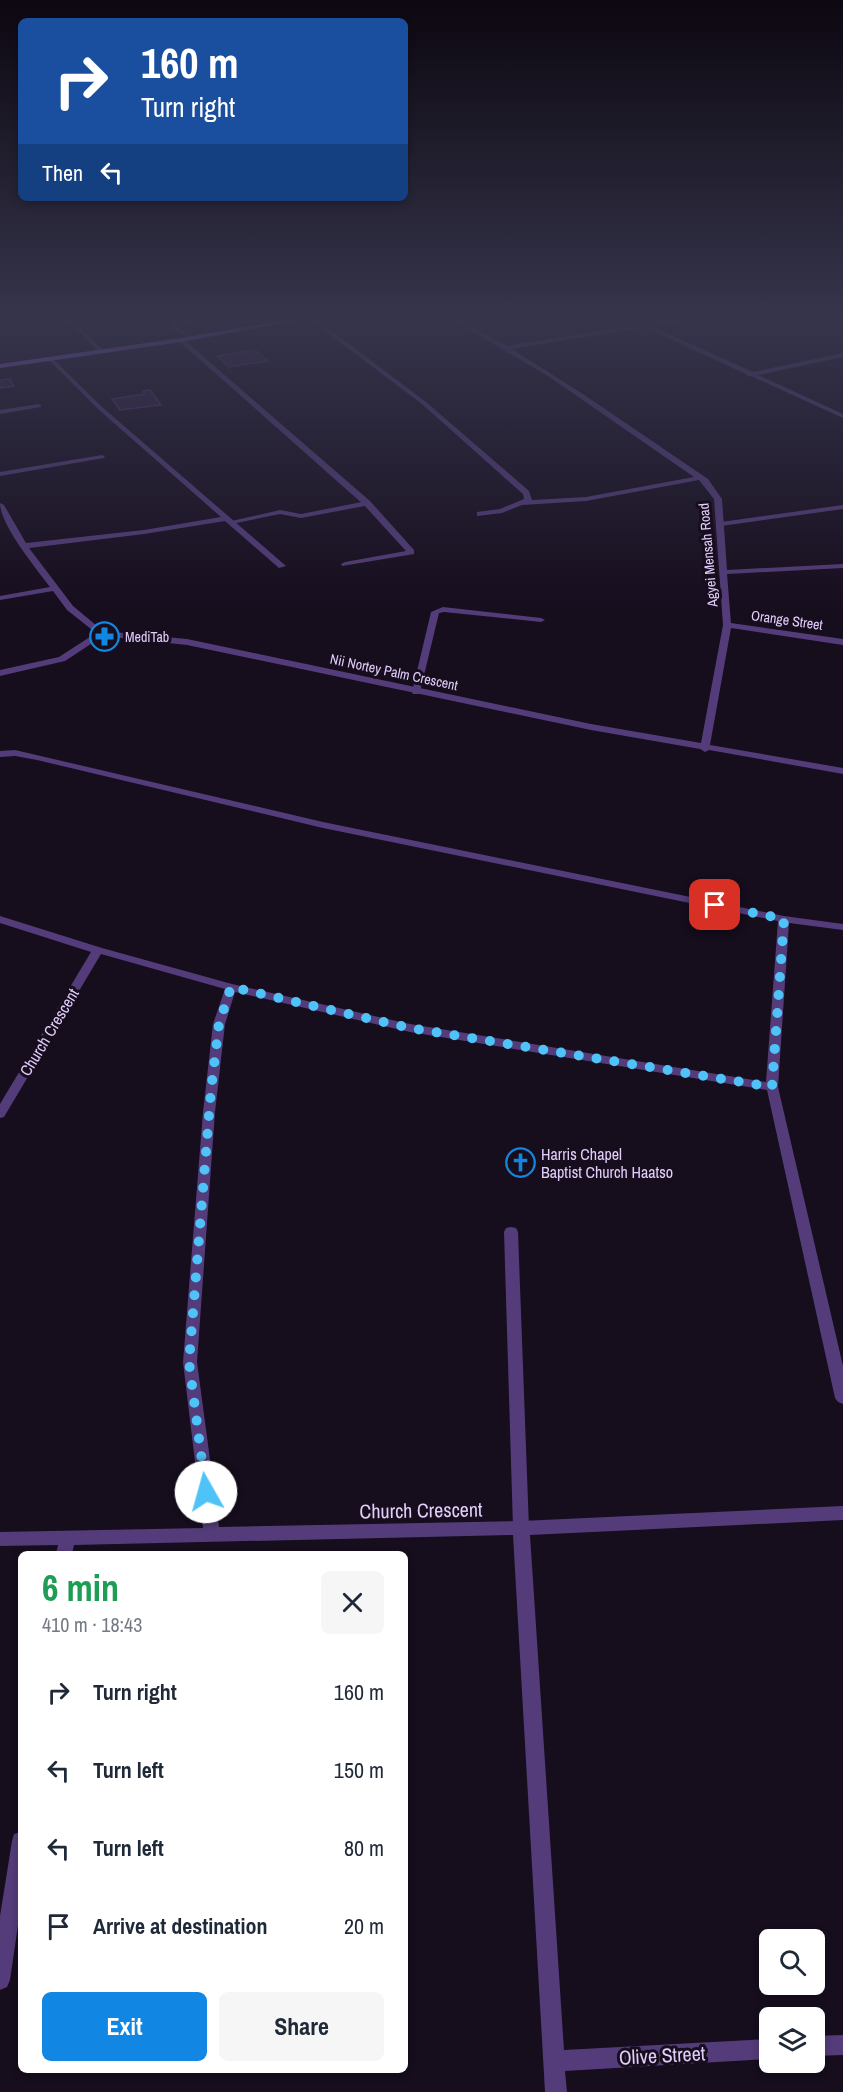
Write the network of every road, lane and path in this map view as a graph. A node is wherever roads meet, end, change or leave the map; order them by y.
1 (109, 416) edge
2 (270, 416) edge
3 (439, 416) edge
4 (606, 416) edge
5 (102, 457) dead end
6 (0, 474) edge
7 (700, 478) junction
8 (367, 503) junction
9 (522, 503) junction
10 (0, 506) edge
11 (843, 507) edge
12 (480, 514) dead end
13 (229, 520) junction
14 (721, 524) junction
15 (24, 546) junction
16 (345, 564) dead end
17 (282, 566) dead end
18 (843, 566) edge
19 (725, 572) junction
20 (57, 588) junction
21 (0, 598) edge
22 (541, 620) dead end
23 (727, 625) junction
24 (101, 633) junction
25 (843, 642) edge
26 (0, 673) edge
27 (416, 692) junction
28 (705, 749) junction
29 (0, 754) edge
30 (843, 771) edge
31 (0, 919) edge
32 (784, 919) junction
33 (843, 927) edge
34 (98, 950) junction
35 (231, 987) junction
36 (772, 1087) junction
37 (0, 1114) edge
38 (511, 1232) dead end
39 (843, 1398) edge
40 (843, 1513) edge
41 (521, 1528) junction
42 (212, 1535) junction
43 (0, 1539) edge
44 (65, 1546) edge
45 (18, 1860) edge
46 (0, 1980) edge
47 (843, 2044) edge
48 (825, 2045) edge
49 (759, 2050) edge
50 (555, 2061) junction
51 (556, 2092) edge

1 - 13 street
2 - 8 street
3 - 9 street
4 - 7 street, Agyei Mensah Road
5 - 6 street
7 - 9 street
7 - 14 street, Agyei Mensah Road
8 - 13 street
8 - 16 street
9 - 12 street
10 - 15 street
11 - 14 street
13 - 15 street
13 - 17 street
14 - 19 street, Agyei Mensah Road
15 - 20 street
18 - 19 street
19 - 23 street, Agyei Mensah Road
20 - 21 street
20 - 24 street
22 - 27 street
23 - 25 street, Orange Street
23 - 28 street, Agyei Mensah Road
24 - 26 street
24 - 27 street, Nii Nortey Palm Crescent
27 - 28 street, Nii Nortey Palm Crescent
28 - 30 street, Nii Nortey Palm Crescent
29 - 32 street
31 - 34 street
32 - 33 street
32 - 36 street
34 - 35 street
34 - 37 street, Church Crescent
35 - 36 street
35 - 42 street
36 - 39 street
38 - 41 street
40 - 41 street, Church Crescent
41 - 42 street, Church Crescent
41 - 50 street
42 - 44 street, Church Crescent
43 - 44 street, Church Crescent
45 - 46 street
47 - 48 street
49 - 50 street, Olive Street
50 - 51 street

